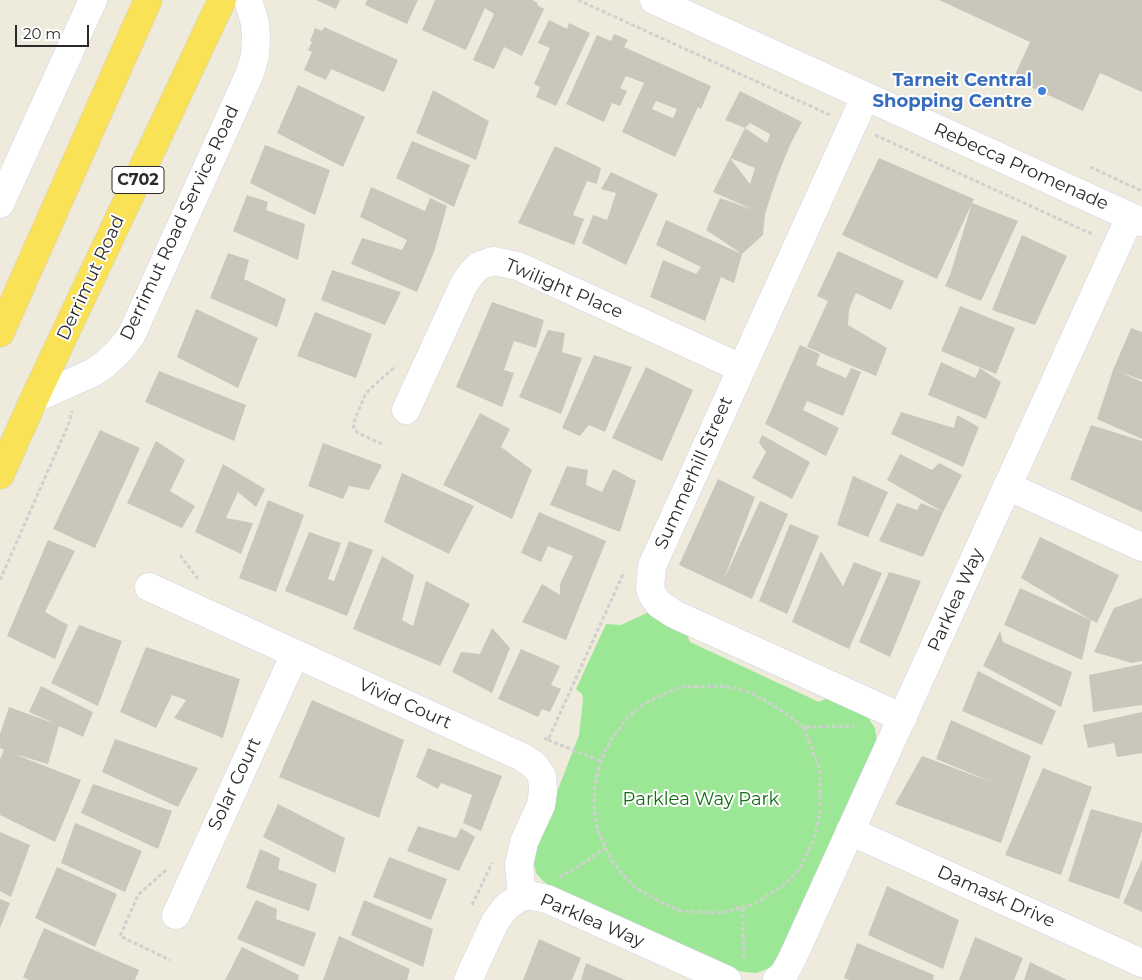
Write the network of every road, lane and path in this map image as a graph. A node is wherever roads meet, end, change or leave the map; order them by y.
1 (93, 0) edge
2 (148, 0) edge
3 (222, 0) edge
4 (248, 0) edge
5 (654, 0) edge
6 (866, 96) junction
7 (0, 204) edge
8 (1136, 220) edge
9 (0, 333) edge
10 (401, 360) dead end
11 (741, 368) junction
12 (34, 399) junction
13 (73, 407) dead end
14 (406, 410) dead end
15 (382, 444) dead end
16 (0, 476) edge
17 (1007, 486) junction
18 (1142, 547) edge
19 (0, 580) edge
20 (148, 587) dead end
21 (294, 654) junction
22 (878, 707) junction
23 (903, 718) junction
24 (804, 727) junction
25 (601, 760) junction
26 (534, 765) junction
27 (850, 831) junction
28 (605, 848) junction
29 (492, 861) dead end
30 (522, 896) junction
31 (742, 908) junction
32 (469, 914) dead end
33 (176, 915) dead end
34 (1142, 963) edge
35 (736, 975) edge
36 (468, 980) edge
37 (777, 980) edge

1 - 7 street
2 - 9 highway
3 - 12 highway, Derrimut Road / C702
4 - 12 street, Derrimut Road Service Road
5 - 6 street, Rebecca Promenade
6 - 8 street, Rebecca Promenade
6 - 11 street, Summerhill Street
8 - 17 street, Parklea Way
10 - 15 path
11 - 14 street, Twilight Place
11 - 22 street, Summerhill Street
12 - 16 highway, Derrimut Road / C702
13 - 19 path
17 - 18 street
17 - 23 street, Parklea Way
20 - 21 street, Vivid Court
21 - 26 street, Vivid Court
21 - 33 street, Solar Court
22 - 23 street, Summerhill Street
22 - 24 path
23 - 27 street, Parklea Way
24 - 25 path
24 - 31 path
25 - 26 path
25 - 28 path
26 - 30 street
27 - 34 street, Damask Drive
27 - 37 street, Parklea Way
28 - 30 path
28 - 31 path
29 - 32 path
30 - 35 street, Parklea Way
30 - 36 street, Parklea Way
31 - 35 path

